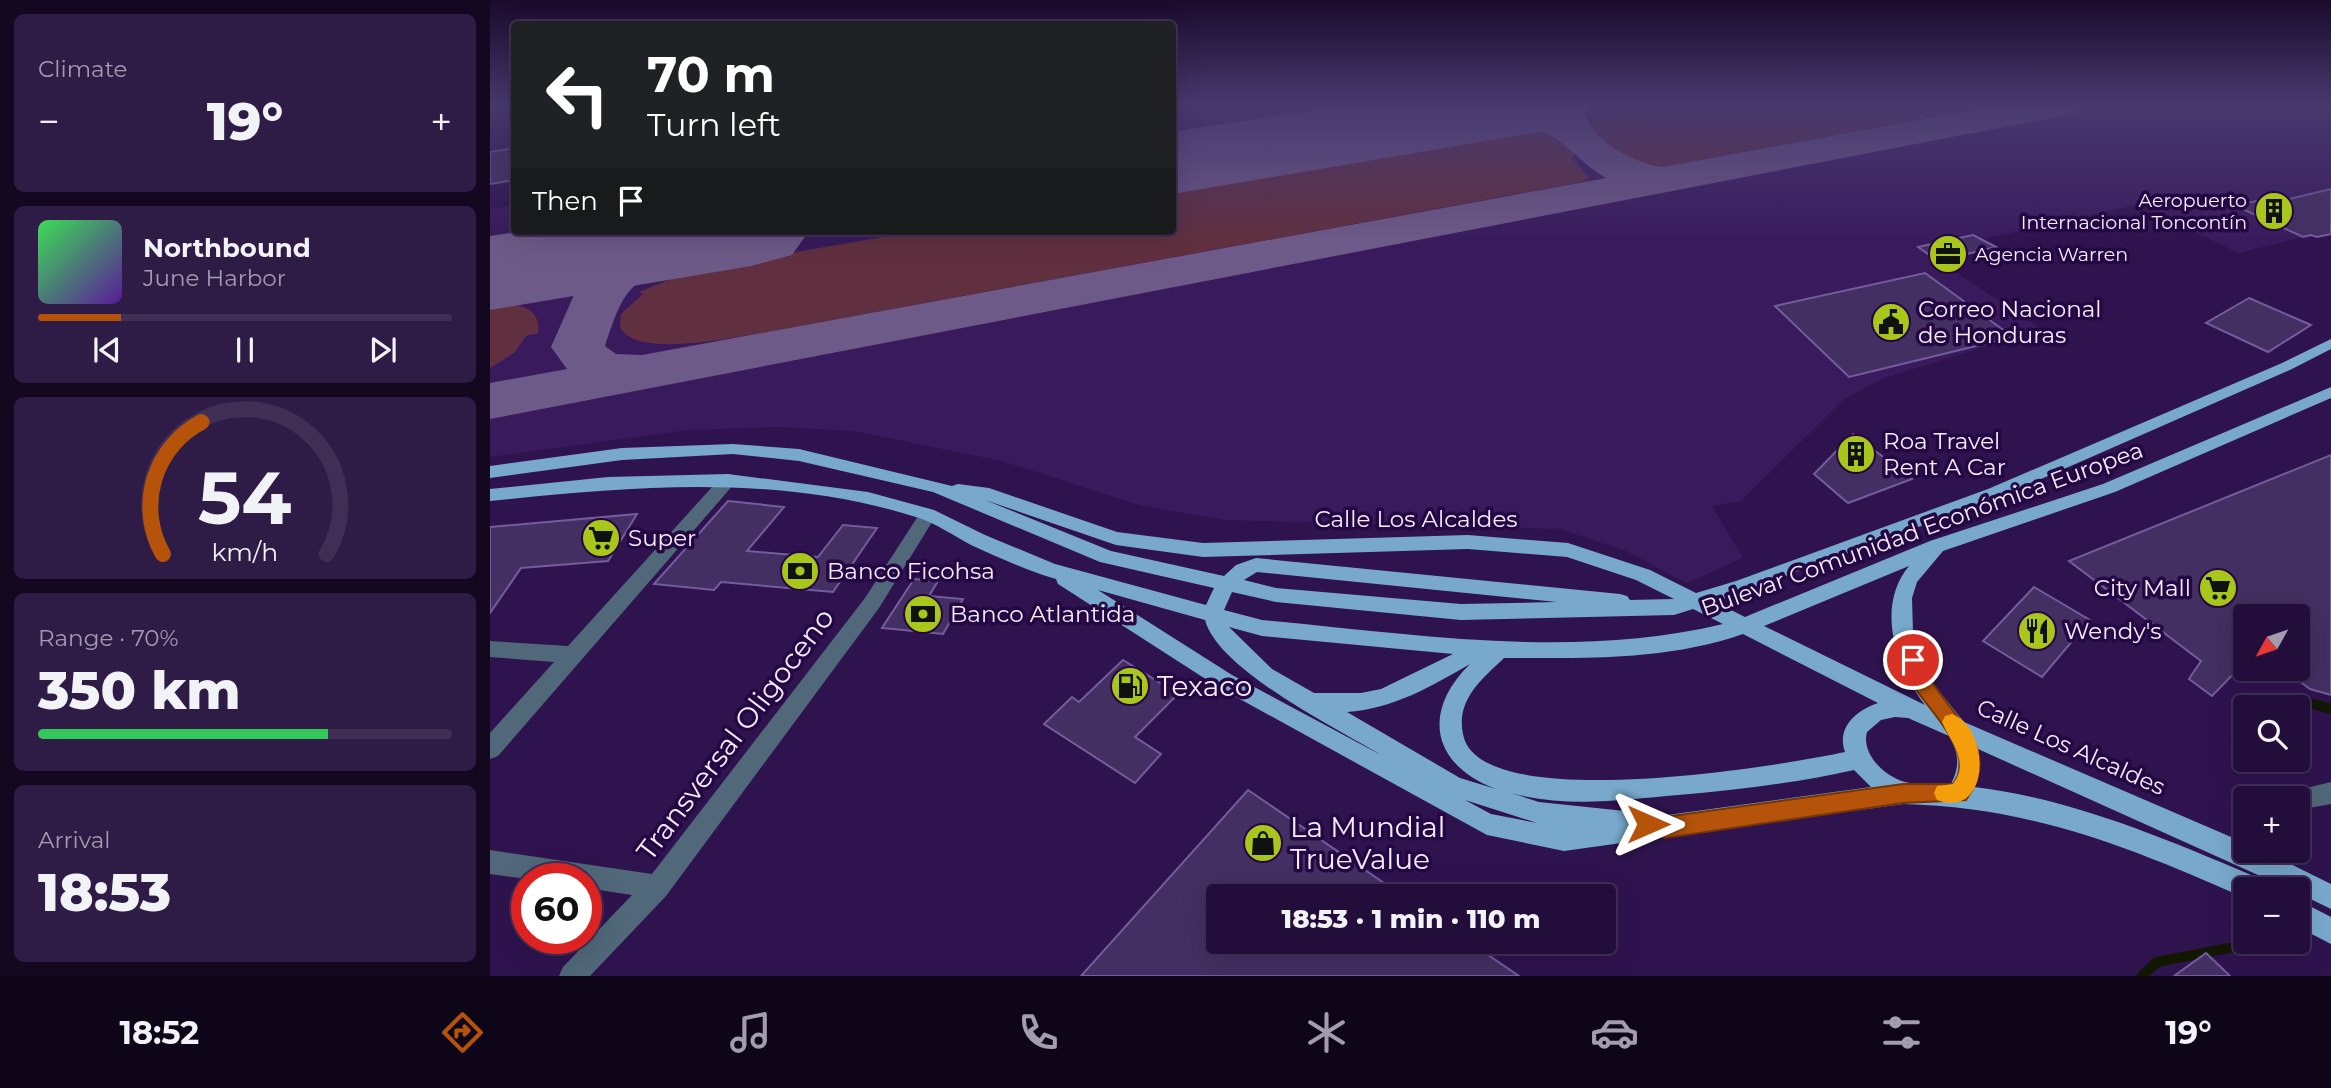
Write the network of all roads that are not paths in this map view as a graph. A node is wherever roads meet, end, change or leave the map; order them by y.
1 (2331, 343) edge
2 (2331, 392) edge
3 (490, 471) edge
4 (728, 480) junction
5 (937, 487) junction
6 (490, 495) edge
7 (928, 514) junction
8 (1937, 546) junction
9 (1050, 570) junction
10 (1674, 607) junction
11 (490, 649) edge
12 (1489, 649) junction
13 (573, 655) junction
14 (1304, 699) junction
15 (1913, 710) junction
16 (1955, 727) junction
17 (490, 750) edge
18 (1860, 759) junction
19 (1903, 793) junction
20 (1958, 793) junction
21 (2331, 793) edge
22 (2310, 797) edge
23 (1665, 828) junction
24 (2233, 844) edge
25 (490, 862) edge
26 (2274, 863) edge
27 (2233, 881) edge
28 (657, 887) junction
29 (2331, 897) edge
30 (2310, 920) edge
31 (2331, 931) edge
32 (572, 976) edge

1 - 10 main road, Bulevar Comunidad Económica Europea
2 - 8 main road, Bulevar Comunidad Económica Europea
3 - 5 main road, Bulevar Comunidad Económica Europea
4 - 6 main road, Bulevar Comunidad Económica Europea
4 - 7 main road, Bulevar Comunidad Económica Europea
4 - 13 street
5 - 10 main road, Bulevar Comunidad Económica Europea
5 - 15 main road, Calle Los Alcaldes
7 - 9 main road, Bulevar Comunidad Económica Europea
7 - 28 street, Transversal Oligoceno
8 - 12 main road, Bulevar Comunidad Económica Europea
8 - 16 main road
9 - 12 main road, Bulevar Comunidad Económica Europea
9 - 23 main road
10 - 14 main road
11 - 13 street
12 - 14 main road
12 - 18 main road
13 - 17 street
14 - 23 main road
15 - 16 main road, Calle Los Alcaldes
15 - 18 main road
16 - 20 main road
16 - 24 main road, Calle Los Alcaldes
18 - 19 main road
19 - 20 main road
19 - 23 main road
20 - 27 main road
21 - 22 street
25 - 28 street
26 - 29 main road, Calle Los Alcaldes
28 - 32 street, Transversal Oligoceno
30 - 31 main road

